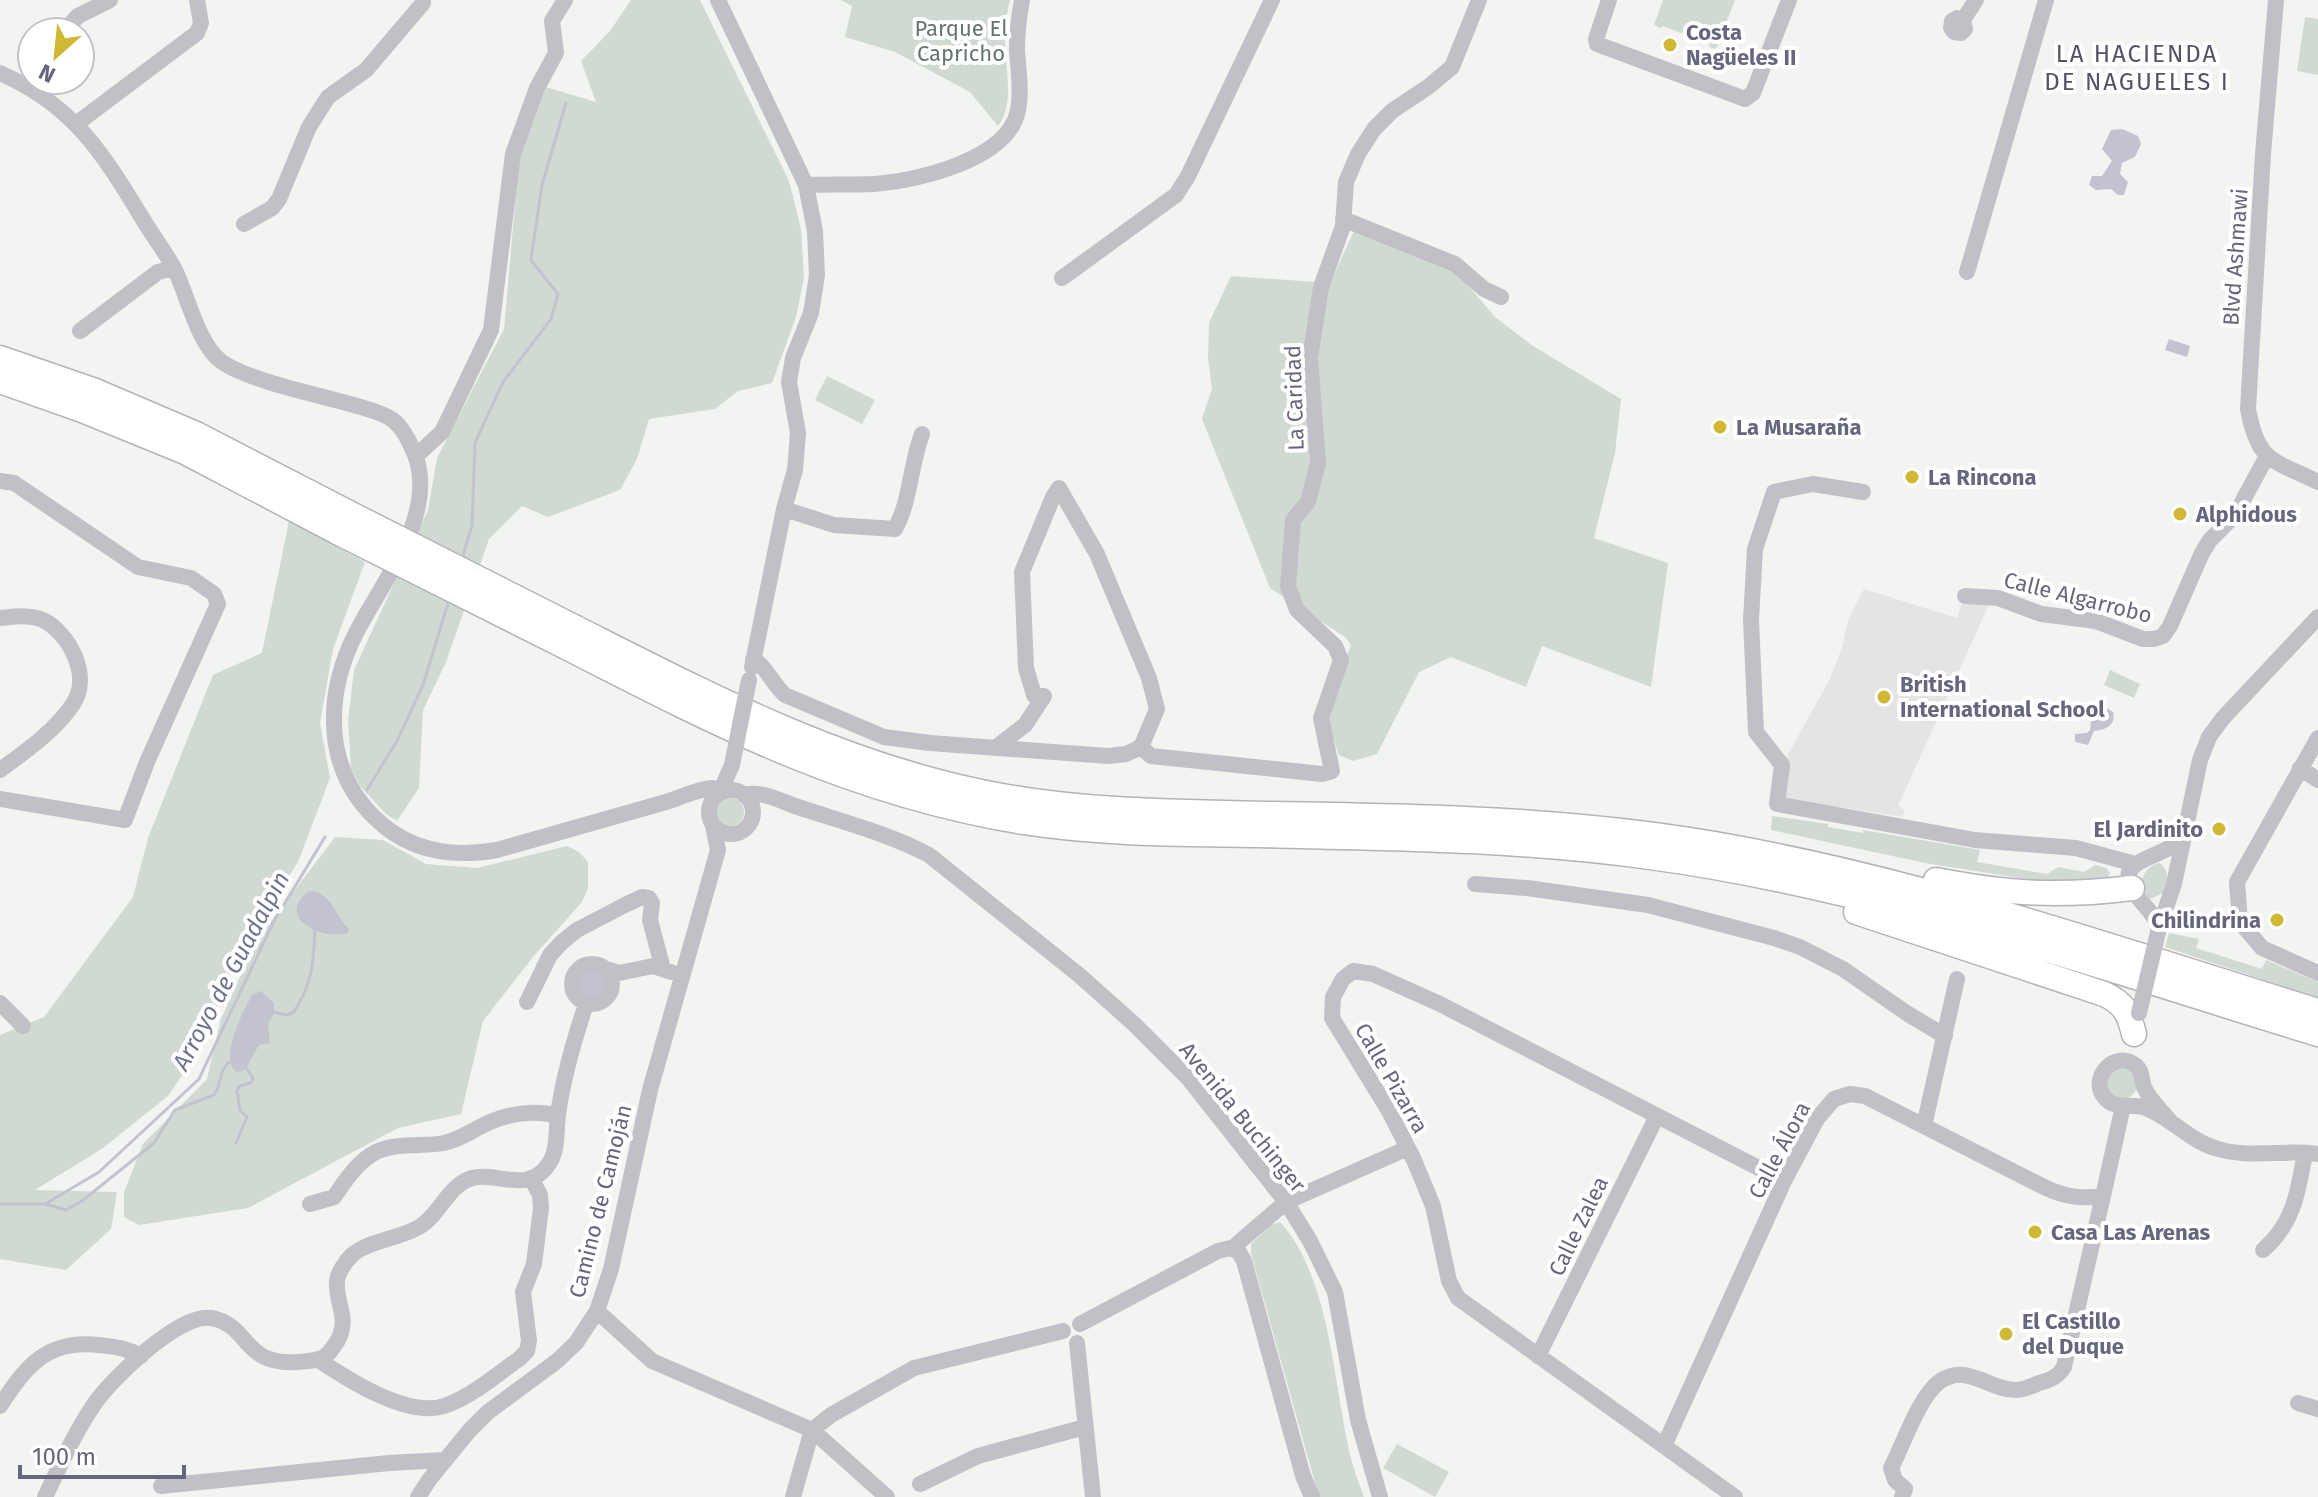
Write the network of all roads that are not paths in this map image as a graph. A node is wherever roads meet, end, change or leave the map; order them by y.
1 (110, 0) edge
2 (197, 0) edge
3 (565, 0) edge
4 (718, 0) edge
5 (1022, 0) edge
6 (1272, 0) edge
7 (1479, 0) edge
8 (1609, 0) edge
9 (1789, 0) edge
10 (1976, 0) edge
11 (2046, 0) edge
12 (2276, 0) edge
13 (424, 1) edge
14 (78, 16) edge
15 (1963, 20) dead end
16 (47, 96) edge
17 (76, 124) junction
18 (806, 185) junction
19 (1343, 219) junction
20 (244, 224) dead end
21 (174, 268) junction
22 (1967, 272) dead end
23 (1062, 278) dead end
24 (1501, 297) dead end
25 (80, 331) dead end
26 (0, 358) edge
27 (0, 381) edge
28 (922, 434) dead end
29 (416, 456) junction
30 (2267, 456) junction
31 (0, 481) edge
32 (2318, 482) edge
33 (1863, 492) dead end
34 (784, 509) junction
35 (1071, 510) junction
36 (1045, 514) junction
37 (344, 523) junction
38 (1965, 596) dead end
39 (2318, 617) edge
40 (0, 618) edge
41 (571, 637) junction
42 (753, 659) junction
43 (2318, 738) edge
44 (1141, 747) junction
45 (995, 748) junction
46 (732, 765) junction
47 (2300, 768) junction
48 (0, 770) edge
49 (2318, 780) edge
50 (720, 793) junction
51 (743, 794) junction
52 (680, 798) junction
53 (0, 799) edge
54 (795, 806) junction
55 (753, 817) junction
56 (711, 821) junction
57 (2186, 828) junction
58 (733, 834) junction
59 (718, 850) junction
60 (2154, 855) junction
61 (1857, 873) junction
62 (1785, 880) junction
63 (2173, 883) junction
64 (1475, 884) dead end
65 (2136, 884) junction
66 (2159, 928) junction
67 (606, 969) junction
68 (663, 969) junction
69 (2318, 973) edge
70 (681, 974) junction
71 (1957, 979) dead end
72 (612, 991) junction
73 (527, 1002) dead end
74 (0, 1003) edge
75 (586, 1004) junction
76 (2318, 1011) edge
77 (2136, 1023) junction
78 (23, 1026) dead end
79 (2318, 1034) edge
80 (1945, 1036) junction
81 (2128, 1061) junction
82 (2144, 1088) junction
83 (2126, 1105) junction
84 (558, 1116) junction
85 (1657, 1116) junction
86 (2170, 1121) junction
87 (1924, 1126) junction
88 (1408, 1148) junction
89 (2311, 1153) edge
90 (531, 1178) junction
91 (1784, 1181) junction
92 (2103, 1196) junction
93 (1286, 1202) junction
94 (310, 1204) dead end
95 (1234, 1249) junction
96 (2263, 1250) dead end
97 (597, 1311) junction
98 (1080, 1324) junction
99 (1063, 1331) junction
100 (1077, 1343) junction
101 (141, 1356) junction
102 (1538, 1356) junction
103 (317, 1359) junction
104 (2298, 1403) dead end
105 (0, 1406) edge
106 (2318, 1409) edge
107 (1085, 1427) junction
108 (812, 1430) junction
109 (1664, 1446) junction
110 (445, 1460) junction
111 (920, 1484) dead end
112 (161, 1486) dead end
113 (45, 1497) edge
114 (418, 1497) edge
115 (793, 1497) edge
116 (887, 1497) edge
117 (1093, 1497) edge
118 (1312, 1497) edge
119 (1380, 1497) edge
120 (1735, 1497) edge
121 (1902, 1497) edge

1 - 14 street
2 - 17 street
3 - 29 street
4 - 18 street
5 - 18 street
6 - 23 street
7 - 19 street, La Caridad
8 - 9 street
10 - 15 street
11 - 22 street
12 - 30 street, Blvd Ashmawi
13 - 20 street
16 - 17 street
17 - 21 street
18 - 34 street
19 - 24 street
19 - 44 street, La Caridad
21 - 25 street
21 - 29 street
26 - 37 highway
27 - 37 highway
28 - 34 street
29 - 52 street
30 - 32 street
30 - 38 street, Calle Algarrobo
31 - 53 street
33 - 65 street
34 - 42 street
35 - 36 street
35 - 36 street
35 - 44 street
36 - 45 street
37 - 41 highway, bridge
39 - 57 street
40 - 48 street
41 - 61 highway
41 - 62 highway
42 - 45 street
42 - 46 street, bridge
43 - 47 street
44 - 45 street
46 - 50 street
46 - 51 street
47 - 49 street
47 - 69 street
50 - 51 street
50 - 52 street
50 - 56 street
51 - 54 street, Avenida Buchinger
51 - 55 street
52 - 56 street
54 - 55 street, Avenida Buchinger
54 - 93 street, Avenida Buchinger
55 - 58 street
56 - 58 street
56 - 59 street, Camino de Camoján
57 - 60 street
57 - 63 street
58 - 59 street, Camino de Camoján
59 - 70 street, Camino de Camoján
60 - 63 street
60 - 65 street
61 - 65 highway
61 - 76 highway
62 - 77 highway
62 - 79 highway
63 - 65 street
63 - 66 street
64 - 80 street
65 - 66 street
66 - 77 street, bridge
67 - 68 street
67 - 72 street
67 - 75 street
68 - 70 street
68 - 72 street
68 - 73 street
70 - 97 street, Camino de Camoján
71 - 80 street
72 - 75 street
74 - 78 street
75 - 84 street
77 - 81 street
80 - 87 street
81 - 82 street
81 - 83 street
82 - 83 street
82 - 86 street
83 - 86 street
83 - 92 street
84 - 90 street
84 - 94 street
85 - 88 street, Calle Pizarra
85 - 91 street, Calle Pizarra
85 - 102 street, Calle Zalea
86 - 89 street
87 - 91 street, Calle Álora
87 - 92 street, Calle Álora
88 - 93 street
88 - 102 street, Calle Pizarra
89 - 96 street
90 - 103 street
90 - 103 street
91 - 109 street, Calle Álora
92 - 121 street
93 - 95 street
93 - 119 street, Avenida Buchinger
95 - 98 street
95 - 118 street
97 - 108 street
97 - 110 street, Camino de Camoján
98 - 99 street
98 - 100 street
99 - 100 street
99 - 108 street
100 - 107 street
101 - 103 street
101 - 105 street
101 - 113 street
102 - 109 street, Calle Pizarra
104 - 106 street
107 - 111 street
107 - 117 street
108 - 115 street
108 - 116 street
109 - 120 street, Calle Pizarra
110 - 112 street
110 - 114 street, Camino de Camoján

